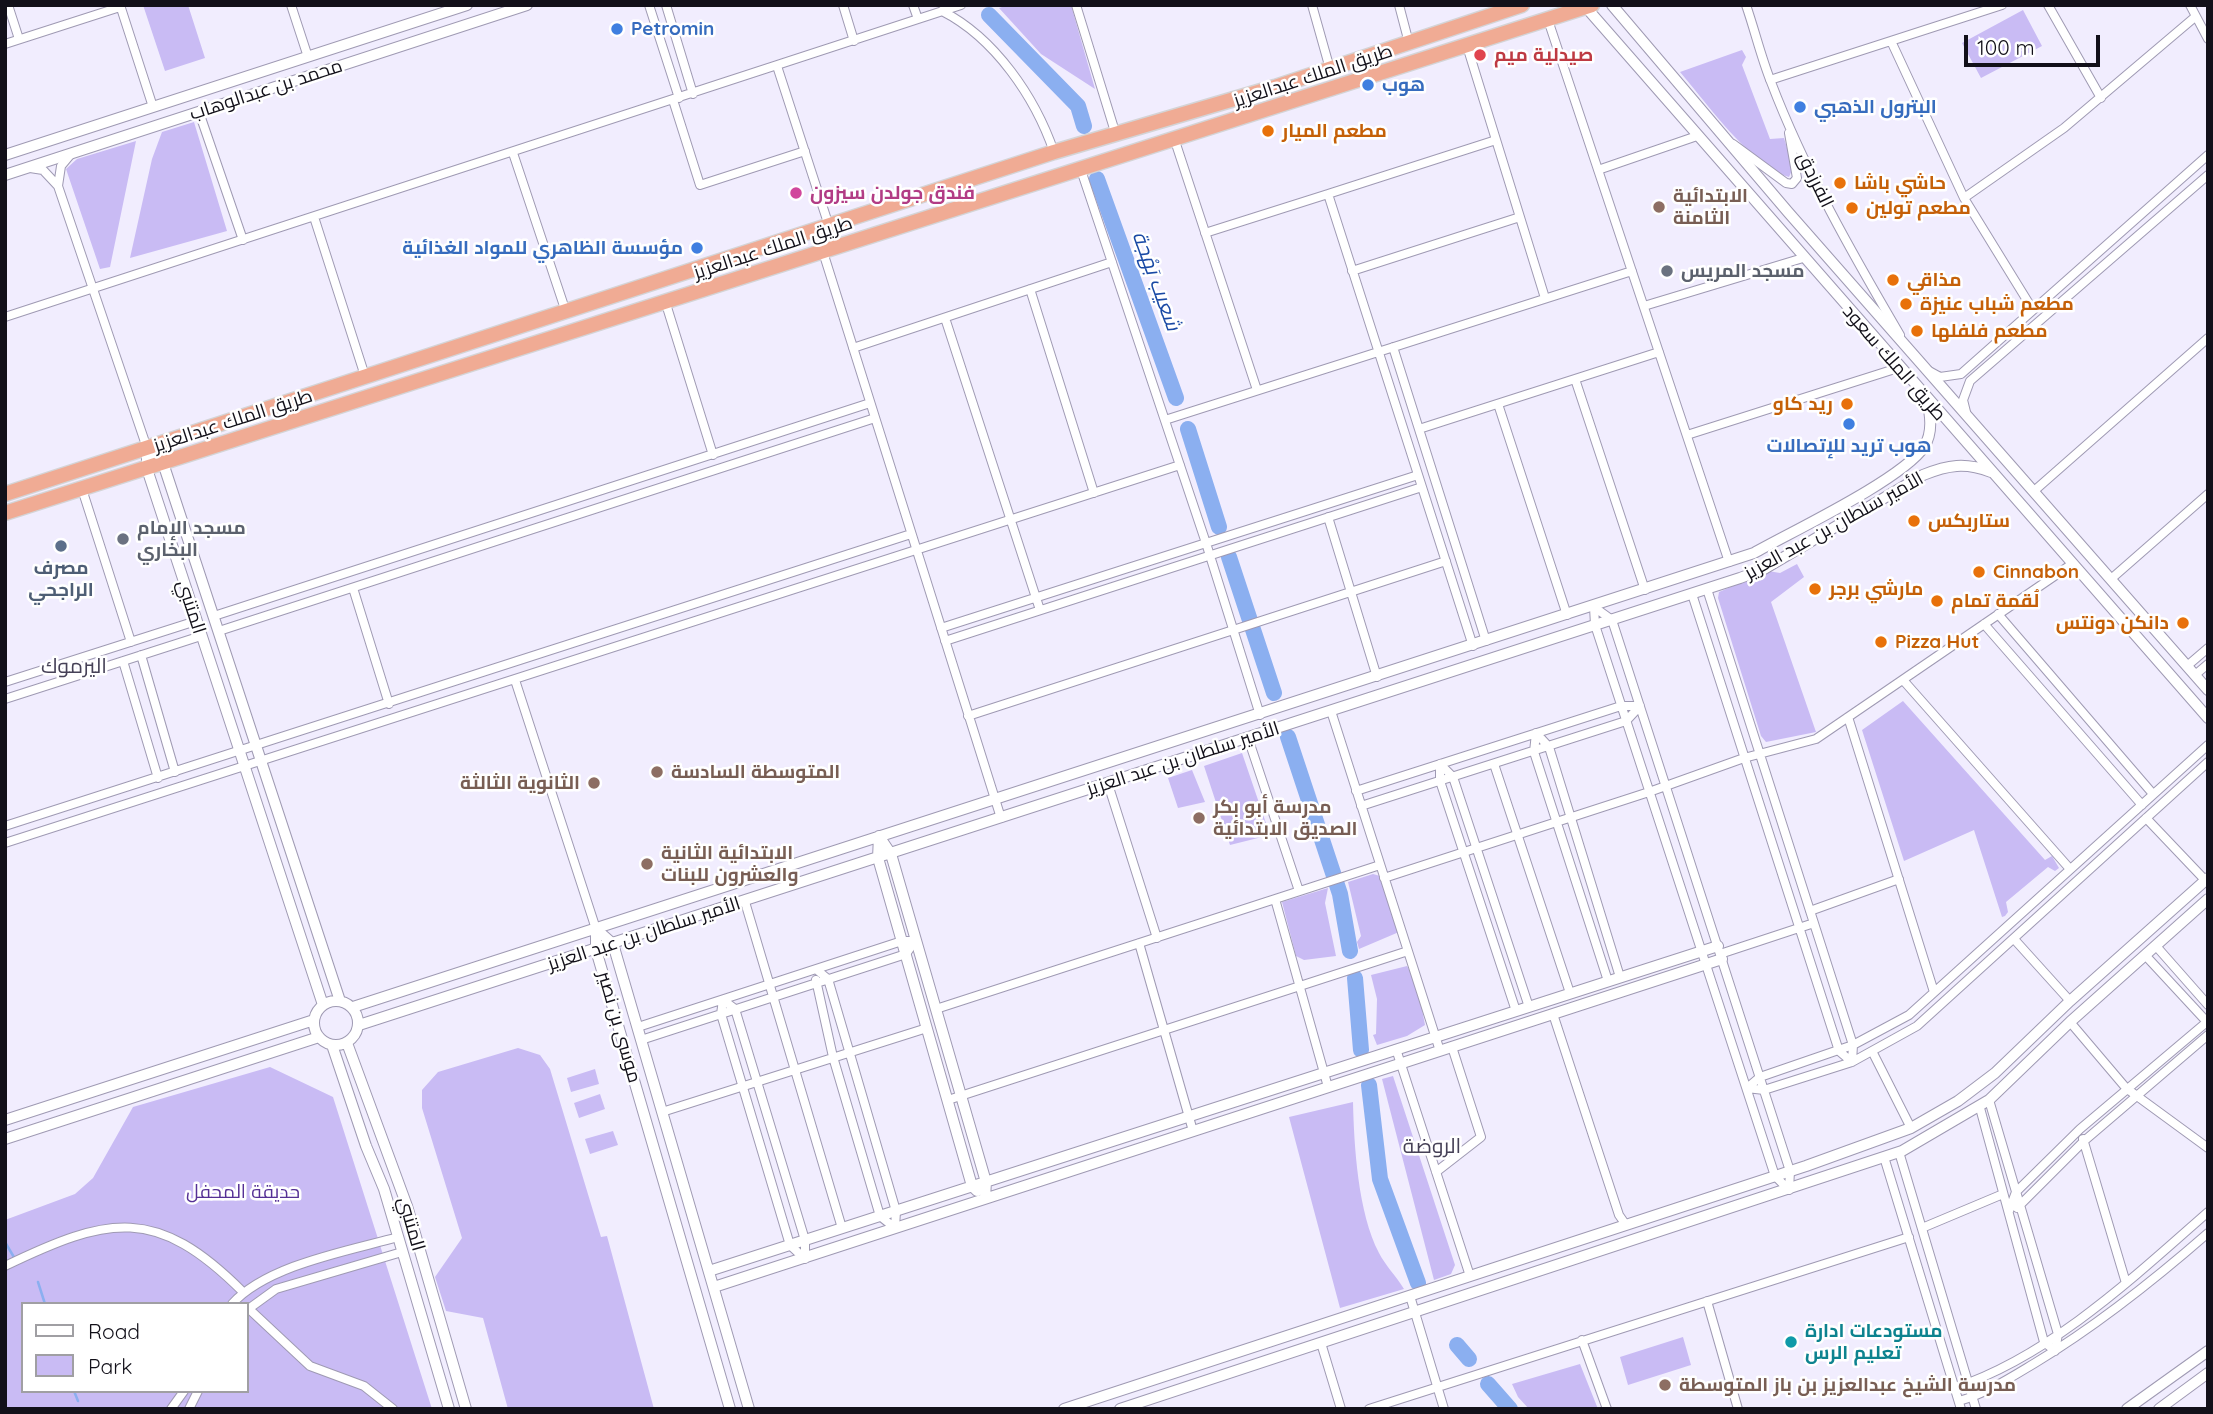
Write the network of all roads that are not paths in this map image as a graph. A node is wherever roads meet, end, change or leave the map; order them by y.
1 (8, 5) edge
2 (291, 5) edge
3 (527, 5) edge
4 (649, 5) edge
5 (666, 5) edge
6 (843, 5) edge
7 (913, 5) edge
8 (961, 5) edge
9 (1076, 5) edge
10 (1312, 5) edge
11 (1399, 5) edge
12 (1522, 5) edge
13 (1612, 5) edge
14 (1746, 5) edge
15 (2002, 5) edge
16 (2048, 5) edge
17 (2190, 5) edge
18 (120, 6) edge
19 (463, 6) edge
20 (1587, 6) edge
21 (942, 11) junction
22 (2195, 17) junction
23 (918, 19) junction
24 (1548, 20) junction
25 (19, 39) junction
26 (2208, 40) edge
27 (854, 41) junction
28 (1891, 41) junction
29 (1409, 43) junction
30 (5, 44) edge
31 (1467, 46) junction
32 (307, 57) junction
33 (777, 66) junction
34 (1330, 69) junction
35 (1770, 80) junction
36 (693, 94) junction
37 (2101, 97) junction
38 (676, 99) junction
39 (153, 107) junction
40 (199, 112) junction
41 (1787, 120) junction
42 (1116, 135) junction
43 (1696, 136) junction
44 (1726, 139) junction
45 (1496, 140) junction
46 (1175, 141) junction
47 (805, 150) junction
48 (1054, 152) junction
49 (72, 153) junction
50 (513, 153) junction
51 (5, 155) edge
52 (2208, 155) edge
53 (27, 168) junction
54 (1081, 170) junction
55 (1598, 170) junction
56 (5, 175) edge
57 (2208, 175) edge
58 (58, 186) junction
59 (1328, 194) junction
60 (1964, 198) junction
61 (1788, 212) junction
62 (1520, 217) junction
63 (314, 218) junction
64 (1774, 225) junction
65 (829, 228) junction
66 (1205, 233) junction
67 (243, 240) junction
68 (823, 252) junction
69 (1803, 258) junction
70 (1112, 262) junction
71 (1352, 271) junction
72 (1632, 271) junction
73 (93, 289) junction
74 (1030, 289) junction
75 (1545, 298) junction
76 (666, 304) junction
77 (1643, 306) junction
78 (2033, 310) junction
79 (566, 312) junction
80 (5, 317) edge
81 (945, 318) junction
82 (2208, 338) edge
83 (1905, 345) junction
84 (1393, 347) junction
85 (853, 348) junction
86 (1378, 351) junction
87 (1659, 352) junction
88 (1898, 368) junction
89 (1927, 370) junction
90 (365, 376) junction
91 (1575, 379) junction
92 (1256, 390) junction
93 (1927, 401) junction
94 (870, 403) junction
95 (1498, 404) junction
96 (1967, 414) junction
97 (875, 418) junction
98 (1165, 420) junction
99 (1419, 429) junction
100 (1687, 435) junction
101 (147, 448) junction
102 (713, 454) junction
103 (163, 463) junction
104 (1180, 465) junction
105 (147, 469) junction
106 (1991, 472) junction
107 (1418, 475) junction
108 (1422, 487) junction
109 (82, 489) junction
110 (2034, 491) junction
111 (1094, 492) junction
112 (5, 494) edge
113 (2208, 494) edge
114 (5, 513) edge
115 (1328, 517) junction
116 (1010, 519) junction
117 (911, 534) junction
118 (1206, 543) junction
119 (916, 549) junction
120 (1210, 555) junction
121 (1446, 561) junction
122 (1729, 562) junction
123 (2072, 564) junction
124 (2111, 579) junction
125 (353, 588) junction
126 (1707, 589) junction
127 (1645, 590) junction
128 (1351, 592) junction
129 (1692, 594) junction
130 (1036, 597) junction
131 (1594, 607) junction
132 (1040, 610) junction
133 (1998, 614) junction
134 (1567, 615) junction
135 (214, 616) junction
136 (1612, 620) junction
137 (196, 621) junction
138 (1984, 624) junction
139 (1595, 625) junction
140 (941, 628) junction
141 (1238, 629) junction
142 (219, 631) junction
143 (201, 636) junction
144 (945, 641) junction
145 (1486, 641) junction
146 (131, 642) junction
147 (1473, 646) junction
148 (2208, 648) edge
149 (141, 656) junction
150 (123, 661) junction
151 (2208, 664) edge
152 (2187, 666) junction
153 (2195, 675) junction
154 (1377, 677) junction
155 (515, 680) junction
156 (1903, 680) junction
157 (5, 682) edge
158 (2208, 690) edge
159 (5, 699) edge
160 (389, 704) junction
161 (1621, 706) junction
162 (1640, 706) junction
163 (1331, 711) junction
164 (1260, 715) junction
165 (968, 716) junction
166 (1848, 717) junction
167 (2208, 718) edge
168 (1626, 721) junction
169 (1536, 733) junction
170 (1248, 738) junction
171 (2208, 745) edge
172 (257, 747) junction
173 (1549, 747) junction
174 (238, 752) junction
175 (1534, 752) junction
176 (1760, 754) junction
177 (1744, 758) junction
178 (261, 760) junction
179 (2208, 762) edge
180 (1440, 764) junction
181 (1494, 764) junction
182 (242, 766) junction
183 (175, 772) junction
184 (1453, 777) junction
185 (158, 778) junction
186 (1440, 781) junction
187 (1108, 784) junction
188 (1666, 786) junction
189 (1356, 791) junction
190 (1649, 792) junction
191 (2153, 794) junction
192 (994, 799) junction
193 (2142, 805) junction
194 (1361, 806) junction
195 (1000, 818) junction
196 (1571, 818) junction
197 (2146, 818) junction
198 (1557, 822) junction
199 (5, 826) edge
200 (1517, 835) junction
201 (879, 836) junction
202 (5, 843) edge
203 (1477, 848) junction
204 (1464, 852) junction
205 (891, 854) junction
206 (878, 858) junction
207 (1380, 865) junction
208 (2070, 869) junction
209 (1384, 878) junction
210 (2206, 879) edge
211 (1899, 880) junction
212 (1299, 891) junction
213 (1275, 899) junction
214 (2208, 899) edge
215 (745, 901) junction
216 (1810, 911) junction
217 (1814, 923) junction
218 (1799, 928) junction
219 (596, 929) junction
220 (1157, 938) junction
221 (2014, 939) junction
222 (902, 941) junction
223 (915, 941) junction
224 (1139, 943) junction
225 (613, 944) junction
226 (2156, 946) junction
227 (596, 950) junction
228 (1408, 951) junction
229 (1701, 951) junction
230 (1720, 953) junction
231 (905, 954) junction
232 (2145, 955) junction
233 (1706, 964) junction
234 (817, 970) junction
235 (1620, 977) junction
236 (828, 979) junction
237 (1608, 981) junction
238 (816, 983) junction
239 (771, 984) junction
240 (1300, 986) junction
241 (1934, 992) junction
242 (1570, 993) junction
243 (773, 997) junction
244 (723, 1000) junction
245 (340, 1001) junction
246 (2070, 1001) junction
247 (323, 1004) junction
248 (2208, 1004) edge
249 (353, 1007) junction
250 (1529, 1007) junction
251 (735, 1009) junction
252 (936, 1010) junction
253 (1516, 1011) junction
254 (720, 1014) junction
255 (1553, 1014) junction
256 (314, 1020) junction
257 (2070, 1022) junction
258 (2207, 1022) edge
259 (359, 1025) junction
260 (638, 1027) junction
261 (927, 1028) junction
262 (1164, 1030) junction
263 (2208, 1035) edge
264 (319, 1037) junction
265 (1435, 1037) junction
266 (641, 1040) junction
267 (346, 1043) junction
268 (332, 1045) junction
269 (1853, 1045) junction
270 (1452, 1047) junction
271 (1396, 1049) junction
272 (1440, 1051) junction
273 (1839, 1051) junction
274 (1872, 1051) junction
275 (849, 1052) junction
276 (833, 1057) junction
277 (1852, 1062) junction
278 (1401, 1064) junction
279 (795, 1070) junction
280 (1325, 1073) junction
281 (1760, 1077) junction
282 (757, 1082) junction
283 (742, 1086) junction
284 (1328, 1087) junction
285 (1747, 1088) junction
286 (2126, 1088) junction
287 (1764, 1090) junction
288 (961, 1096) junction
289 (2137, 1096) junction
290 (947, 1100) junction
291 (1989, 1100) junction
292 (1980, 1108) junction
293 (662, 1112) junction
294 (1189, 1116) junction
295 (5, 1119) edge
296 (1911, 1128) junction
297 (2080, 1129) junction
298 (1193, 1131) junction
299 (5, 1139) edge
300 (2084, 1142) junction
301 (2208, 1148) edge
302 (1899, 1152) junction
303 (1884, 1157) junction
304 (1790, 1171) junction
305 (1436, 1172) junction
306 (1775, 1176) junction
307 (986, 1182) junction
308 (972, 1186) junction
309 (1789, 1190) junction
310 (2016, 1192) junction
311 (2003, 1194) junction
312 (985, 1198) junction
313 (2020, 1206) junction
314 (896, 1211) junction
315 (2008, 1212) junction
316 (2208, 1212) edge
317 (880, 1216) junction
318 (1626, 1225) junction
319 (1922, 1227) junction
320 (842, 1228) junction
321 (895, 1228) junction
322 (2208, 1233) edge
323 (398, 1237) junction
324 (1909, 1237) junction
325 (805, 1240) junction
326 (790, 1245) junction
327 (402, 1252) junction
328 (805, 1259) junction
329 (5, 1266) edge
330 (709, 1271) junction
331 (1470, 1276) junction
332 (2126, 1283) junction
333 (714, 1287) junction
334 (243, 1292) junction
335 (1410, 1296) junction
336 (1707, 1301) junction
337 (235, 1302) edge
338 (248, 1308) edge
339 (248, 1310) edge
340 (1415, 1312) junction
341 (2057, 1334) junction
342 (1582, 1340) junction
343 (2044, 1342) junction
344 (1321, 1343) junction
345 (2055, 1351) junction
346 (2208, 1351) edge
347 (2208, 1373) edge
348 (1969, 1384) junction
349 (1437, 1386) junction
350 (1954, 1388) junction
351 (183, 1393) edge
352 (197, 1393) edge
353 (1973, 1397) junction
354 (1960, 1405) edge
355 (2134, 1407) edge
356 (171, 1409) edge
357 (188, 1409) edge
358 (393, 1409) edge
359 (449, 1409) edge
360 (466, 1409) edge
361 (730, 1409) edge
362 (750, 1409) edge
363 (1064, 1409) edge
364 (1120, 1409) edge
365 (1341, 1409) edge
366 (1369, 1409) edge
367 (1444, 1409) edge
368 (1607, 1409) edge
369 (1738, 1409) edge
370 (1976, 1409) edge
371 (2159, 1409) edge

1 - 25 street
2 - 32 street
3 - 40 street, محمد بن عبدالوهاب
4 - 38 street
5 - 36 street
6 - 27 street
7 - 23 street
8 - 21 street
9 - 42 street
10 - 34 street
11 - 29 street
12 - 29 highway, طريق الملك عبدالعزيز
13 - 44 street, طريق الملك سعود
14 - 35 street, الفرزدق
15 - 28 street
16 - 37 street
17 - 22 street
18 - 25 street
18 - 39 street
19 - 32 street, محمد بن عبدالوهاب
20 - 24 highway, طريق الملك عبدالعزيز
20 - 43 street, طريق الملك سعود
21 - 23 street
21 - 48 street
22 - 26 street
22 - 37 street
23 - 27 street
24 - 31 highway, طريق الملك عبدالعزيز
24 - 55 street
25 - 30 street
27 - 33 street
28 - 35 street
28 - 60 street
29 - 34 highway, طريق الملك عبدالعزيز
31 - 45 street
31 - 46 highway, طريق الملك عبدالعزيز
32 - 39 street, محمد بن عبدالوهاب
33 - 36 street
33 - 47 street
34 - 42 highway, طريق الملك عبدالعزيز
35 - 41 street, الفرزدق
36 - 38 street
37 - 60 street
38 - 47 street
38 - 50 street
39 - 51 street, محمد بن عبدالوهاب
40 - 49 street, محمد بن عبدالوهاب
40 - 67 street
41 - 44 street
41 - 83 street, الفرزدق
42 - 48 highway, طريق الملك عبدالعزيز
43 - 55 street
43 - 64 street, طريق الملك سعود
44 - 61 street, طريق الملك سعود
45 - 59 street
45 - 62 street
46 - 54 highway, طريق الملك عبدالعزيز
46 - 66 street
47 - 65 street
48 - 65 highway, طريق الملك عبدالعزيز
49 - 53 street, محمد بن عبدالوهاب
49 - 58 street
50 - 63 street
50 - 79 street
52 - 78 street
53 - 56 street, محمد بن عبدالوهاب
53 - 58 street
54 - 68 highway, طريق الملك عبدالعزيز
54 - 70 street
55 - 72 street
57 - 96 street
58 - 73 street
59 - 66 street
59 - 71 street
60 - 78 street
61 - 64 street
61 - 83 street, طريق الملك سعود
62 - 71 street
62 - 75 street
63 - 67 street
63 - 90 street
64 - 69 street, طريق الملك سعود
65 - 79 highway, طريق الملك عبدالعزيز
66 - 92 street
67 - 73 street
68 - 76 highway, طريق الملك عبدالعزيز
68 - 85 street
69 - 77 street
69 - 88 street, طريق الملك سعود
70 - 74 street
70 - 98 street
71 - 86 street
72 - 75 street
72 - 77 street
73 - 80 street
73 - 101 street
74 - 81 street
74 - 111 street
75 - 84 street
76 - 102 street
76 - 103 highway, طريق الملك عبدالعزيز
77 - 87 street
78 - 89 street
79 - 90 highway, طريق الملك عبدالعزيز
81 - 85 street
81 - 116 street
82 - 110 street
83 - 89 street, طريق الملك سعود
84 - 86 street
84 - 99 street
85 - 94 street
86 - 92 street
86 - 107 street
87 - 91 street
87 - 100 street
88 - 93 street, طريق الملك سعود
88 - 100 street
89 - 96 street, طريق الملك سعود
90 - 101 highway, طريق الملك عبدالعزيز
91 - 95 street
91 - 127 street
92 - 98 street
93 - 106 street, طريق الملك سعود
93 - 122 street, الأمير سلطان بن عبد العزيز
94 - 97 street
94 - 102 street
95 - 99 street
95 - 134 street
96 - 110 street, طريق الملك سعود
97 - 117 street
97 - 125 street
98 - 104 street
99 - 145 street
100 - 122 street
101 - 103 street, المتنبي
101 - 105 street, المتنبي
101 - 112 highway, طريق الملك عبدالعزيز
102 - 135 street
103 - 105 highway, طريق الملك عبدالعزيز
103 - 135 street, المتنبي
104 - 111 street
104 - 118 street
105 - 109 highway, طريق الملك عبدالعزيز
105 - 137 street, المتنبي
106 - 123 street, طريق الملك سعود
106 - 126 street, الأمير سلطان بن عبد العزيز
107 - 108 street
107 - 118 street
108 - 115 street
108 - 121 street
109 - 114 highway, طريق الملك عبدالعزيز
109 - 146 street
110 - 124 street, طريق الملك سعود
111 - 116 street
113 - 124 street
115 - 120 street
115 - 128 street
116 - 119 street
116 - 130 street
117 - 119 street
117 - 160 street
118 - 120 street
118 - 130 street
119 - 140 street
119 - 155 street
120 - 132 street
120 - 141 street
121 - 128 street
121 - 147 street
122 - 127 street, الأمير سلطان بن عبد العزيز
123 - 133 street
123 - 167 street, طريق الملك سعود
124 - 152 street, طريق الملك سعود
125 - 142 street
125 - 160 street
126 - 129 street, الأمير سلطان بن عبد العزيز
126 - 176 street
127 - 131 street, الأمير سلطان بن عبد العزيز
128 - 141 street
128 - 154 street
129 - 136 street, الأمير سلطان بن عبد العزيز
129 - 177 street
130 - 132 street
130 - 140 street
131 - 134 street, الأمير سلطان بن عبد العزيز
131 - 136 street
131 - 139 street
132 - 144 street
133 - 138 street
133 - 191 street
134 - 145 street, الأمير سلطان بن عبد العزيز
135 - 142 street, المتنبي
136 - 139 street, الأمير سلطان بن عبد العزيز
136 - 162 street
137 - 143 street, المتنبي
137 - 146 street
138 - 156 street
138 - 193 street
139 - 161 street
139 - 163 street, الأمير سلطان بن عبد العزيز
140 - 144 street
141 - 164 street
141 - 165 street
142 - 172 street, المتنبي
143 - 149 street
143 - 174 street, المتنبي
144 - 165 street
145 - 147 street, الأمير سلطان بن عبد العزيز
146 - 157 street
147 - 154 street, الأمير سلطان بن عبد العزيز
148 - 152 street
149 - 150 street
149 - 183 street
150 - 159 street
150 - 185 street
151 - 153 street
152 - 153 street, طريق الملك سعود
153 - 158 street, طريق الملك سعود
154 - 164 street, الأمير سلطان بن عبد العزيز
155 - 178 street
155 - 219 street
156 - 166 street
156 - 208 street
160 - 172 street
161 - 162 street
161 - 168 street
161 - 169 street
162 - 168 street
162 - 188 street
163 - 170 street, الأمير سلطان بن عبد العزيز
163 - 189 street
164 - 192 street, الأمير سلطان بن عبد العزيز
165 - 192 street
166 - 176 street
166 - 211 street
168 - 173 street
168 - 190 street
169 - 173 street
169 - 175 street
169 - 180 street
170 - 187 street, الأمير سلطان بن عبد العزيز
170 - 212 street
171 - 191 street
172 - 174 street
172 - 178 street, المتنبي
173 - 175 street
173 - 196 street
174 - 182 street, المتنبي
174 - 183 street
175 - 181 street
175 - 198 street
176 - 177 street
176 - 216 street
177 - 188 street
177 - 218 street
178 - 182 street
178 - 245 street, المتنبي
179 - 197 street
180 - 184 street
180 - 186 street
180 - 189 street
181 - 184 street
181 - 200 street
182 - 202 street
182 - 247 street, المتنبي
183 - 185 street
184 - 186 street
184 - 203 street
185 - 199 street
186 - 194 street
186 - 204 street
187 - 195 street, الأمير سلطان بن عبد العزيز
187 - 220 street
188 - 190 street
188 - 230 street
189 - 194 street
190 - 196 street
190 - 229 street
191 - 193 street
192 - 195 street
192 - 201 street, الأمير سلطان بن عبد العزيز
193 - 208 street
194 - 207 street
195 - 205 street, الأمير سلطان بن عبد العزيز
196 - 198 street
196 - 235 street
197 - 210 street
197 - 221 street
198 - 200 street
198 - 237 street
200 - 203 street
200 - 242 street
201 - 205 street
201 - 206 street
201 - 219 street, الأمير سلطان بن عبد العزيز
203 - 204 street
203 - 250 street
204 - 209 street
204 - 253 street
205 - 206 street, الأمير سلطان بن عبد العزيز
205 - 223 street
206 - 215 street, الأمير سلطان بن عبد العزيز
206 - 222 street
207 - 209 street
207 - 212 street
208 - 241 street
209 - 228 street
210 - 246 street
211 - 216 street
211 - 241 street
212 - 213 street
213 - 220 street
213 - 240 street
214 - 226 street
215 - 225 street, الأمير سلطان بن عبد العزيز
215 - 239 street
216 - 217 street
217 - 218 street
217 - 269 street
218 - 230 street
218 - 273 street
219 - 225 street, موسى بن نصير
219 - 227 street, موسى بن نصير
219 - 249 street, الأمير سلطان بن عبد العزيز
220 - 224 street
221 - 246 street
221 - 274 street
222 - 223 street
222 - 231 street
222 - 234 street
223 - 231 street
223 - 252 street
224 - 252 street
224 - 262 street
225 - 227 street, الأمير سلطان بن عبد العزيز
225 - 260 street, موسى بن نصير
226 - 232 street
226 - 248 street
227 - 259 street, الأمير سلطان بن عبد العزيز
227 - 361 street, موسى بن نصير
228 - 240 street
228 - 265 street
229 - 230 street
229 - 233 street
229 - 235 street
230 - 233 street
230 - 281 street
231 - 236 street
231 - 261 street
232 - 257 street
232 - 258 street
233 - 255 street
233 - 285 street
234 - 236 street
234 - 238 street
234 - 239 street
235 - 237 street
236 - 238 street
236 - 275 street
237 - 242 street
238 - 243 street
238 - 276 street
239 - 243 street
239 - 244 street
240 - 262 street
240 - 280 street
241 - 269 street
242 - 250 street
243 - 251 street
243 - 279 street
244 - 251 street
244 - 254 street
244 - 260 street
245 - 247 street
245 - 249 street
246 - 296 street
247 - 256 street
249 - 259 street
250 - 253 street
251 - 254 street
251 - 282 street
252 - 288 street
253 - 265 street
254 - 266 street
254 - 283 street
255 - 270 street
255 - 318 street
256 - 264 street
256 - 295 street
257 - 286 street
257 - 291 street
258 - 286 street
259 - 267 street
260 - 266 street, موسى بن نصير
261 - 275 street
261 - 290 street
262 - 288 street
262 - 294 street
263 - 289 street
264 - 268 street
264 - 299 street
265 - 271 street
265 - 272 street
266 - 293 street, موسى بن نصير
267 - 268 street
267 - 360 street, المتنبي
268 - 323 street, المتنبي
269 - 273 street
269 - 277 street
270 - 272 street
270 - 305 street
271 - 278 street
271 - 280 street
272 - 278 street
273 - 277 street
273 - 281 street
274 - 277 street
274 - 296 street
275 - 276 street
275 - 314 street
276 - 279 street
276 - 317 street
277 - 287 street
278 - 284 street
278 - 305 street
279 - 282 street
279 - 320 street
280 - 284 street
280 - 294 street
281 - 285 street
281 - 287 street
282 - 283 street
282 - 325 street
283 - 293 street
283 - 326 street
284 - 298 street
285 - 287 street
285 - 306 street
286 - 289 street
286 - 297 street
287 - 304 street
288 - 290 street
288 - 307 street
289 - 300 street
289 - 301 street
290 - 308 street
291 - 292 street
291 - 310 street
292 - 302 street
292 - 311 street
293 - 330 street, موسى بن نصير
294 - 298 street
294 - 307 street
296 - 304 street
297 - 300 street
297 - 310 street
298 - 312 street
300 - 313 street
300 - 332 street
302 - 303 street
302 - 319 street
303 - 309 street
303 - 324 street
304 - 306 street
304 - 309 street
305 - 331 street
306 - 309 street
306 - 318 street
307 - 308 street
307 - 312 street
308 - 312 street
308 - 314 street
309 - 340 street
310 - 313 street
310 - 315 street
311 - 315 street
311 - 319 street
312 - 321 street
313 - 315 street
313 - 341 street
314 - 317 street
314 - 321 street
315 - 343 street
316 - 332 street
317 - 320 street
317 - 321 street
318 - 331 street
319 - 348 street
320 - 325 street
321 - 328 street
322 - 345 street
323 - 327 street, المتنبي
323 - 334 street
324 - 336 street
324 - 350 street
325 - 326 street
325 - 328 street
326 - 328 street
326 - 330 street
327 - 338 street
327 - 359 street, المتنبي
328 - 333 street
329 - 334 street
330 - 333 street, موسى بن نصير
331 - 335 street
332 - 341 street
333 - 362 street, موسى بن نصير
334 - 337 street
335 - 340 street
335 - 363 street
336 - 342 street
336 - 369 street
339 - 358 street
340 - 344 street
340 - 349 street
341 - 343 street
341 - 345 street
342 - 349 street
342 - 368 street
343 - 345 street
343 - 348 street
344 - 364 street
344 - 365 street
345 - 353 street
346 - 355 street
347 - 371 street
348 - 350 street
348 - 353 street
349 - 366 street
349 - 367 street
350 - 354 street
351 - 356 street
352 - 357 street
353 - 354 street
353 - 370 street

